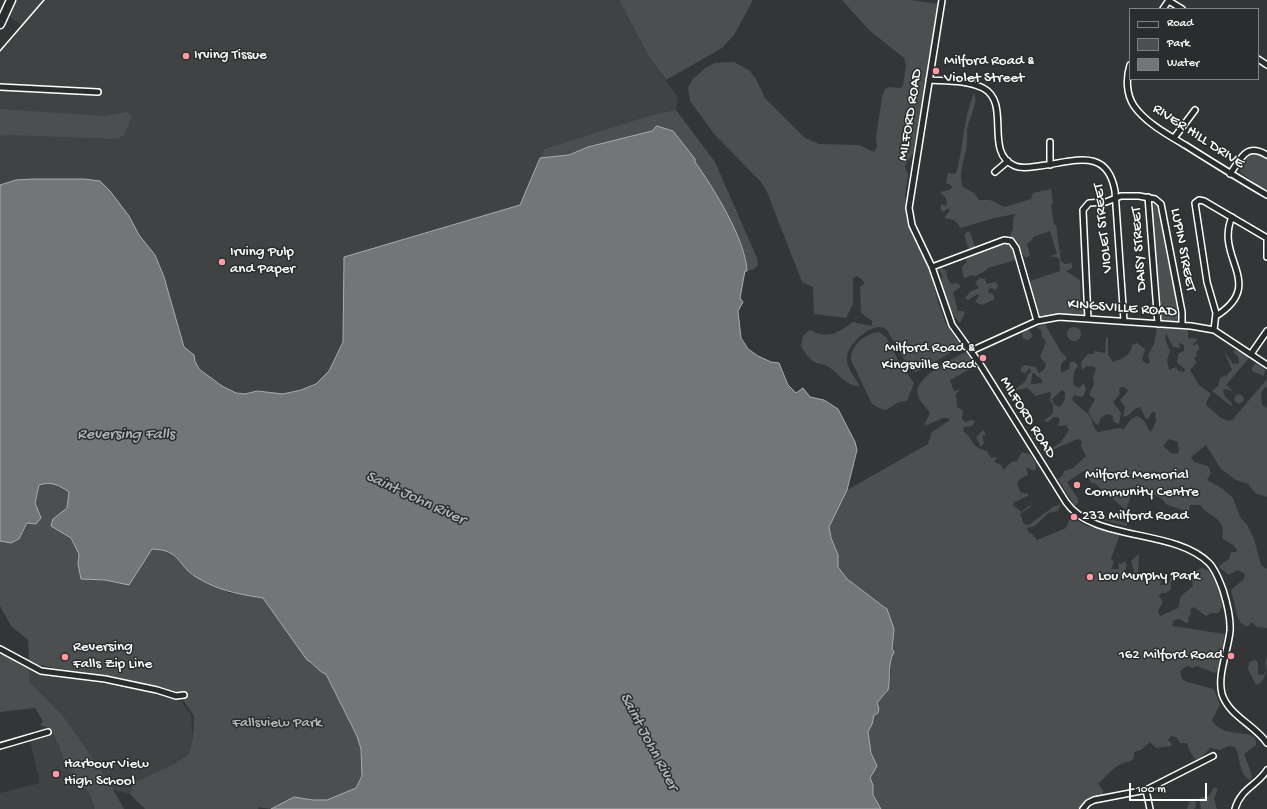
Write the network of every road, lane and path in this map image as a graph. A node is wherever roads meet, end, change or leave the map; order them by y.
1 (11, 0) edge
2 (942, 0) edge
3 (1169, 0) edge
4 (1181, 8) edge
5 (0, 24) edge
6 (1129, 72) edge
7 (929, 80) junction
8 (0, 87) edge
9 (98, 92) dead end
10 (1195, 110) dead end
11 (1174, 138) junction
12 (1050, 142) dead end
13 (1267, 155) edge
14 (1008, 162) junction
15 (1050, 165) junction
16 (995, 172) dead end
17 (1230, 174) junction
18 (1267, 195) edge
19 (1148, 197) junction
20 (1115, 199) junction
21 (1232, 218) junction
22 (1267, 240) edge
23 (1267, 257) edge
24 (932, 267) junction
25 (1216, 316) junction
26 (1088, 319) junction
27 (1037, 321) junction
28 (1124, 321) junction
29 (1158, 324) junction
30 (1182, 325) junction
31 (1214, 330) junction
32 (1267, 331) edge
33 (971, 351) junction
34 (1251, 354) junction
35 (1267, 365) edge
36 (0, 649) edge
37 (184, 695) dead end
38 (48, 732) dead end
39 (1267, 743) edge
40 (0, 746) edge
41 (1214, 756) dead end
42 (1267, 770) edge
43 (1146, 790) junction
44 (1083, 809) edge
45 (1150, 809) edge
46 (1235, 809) edge

1 - 5 main road
2 - 7 street, MILFORD ROAD
3 - 4 street
6 - 11 street, RIVER HILL DRIVE
7 - 14 street
7 - 24 street, MILFORD ROAD
8 - 9 street
10 - 11 street
11 - 17 street, RIVER HILL DRIVE
12 - 15 street
13 - 17 street
14 - 15 street, VIOLET STREET
14 - 16 street
15 - 20 street, VIOLET STREET
17 - 18 street, RIVER HILL DRIVE
19 - 20 street, LUPIN STREET
19 - 29 street, DAISY STREET
19 - 30 street, LUPIN STREET
20 - 26 street, LUPIN STREET
20 - 28 street, VIOLET STREET
21 - 22 street
21 - 25 street
21 - 25 street
22 - 23 street
24 - 27 street
24 - 33 street, MILFORD ROAD
25 - 31 street
26 - 27 street, KINGSVILLE ROAD
26 - 28 street, KINGSVILLE ROAD
27 - 33 street, KINGSVILLE ROAD
28 - 29 street, KINGSVILLE ROAD
29 - 30 street, KINGSVILLE ROAD
30 - 31 street, KINGSVILLE ROAD
31 - 34 street, KINGSVILLE ROAD
32 - 34 street
33 - 39 street, MILFORD ROAD
34 - 35 street, KINGSVILLE ROAD
36 - 37 street
38 - 40 street
41 - 43 street
42 - 46 street
43 - 44 street
43 - 45 street

